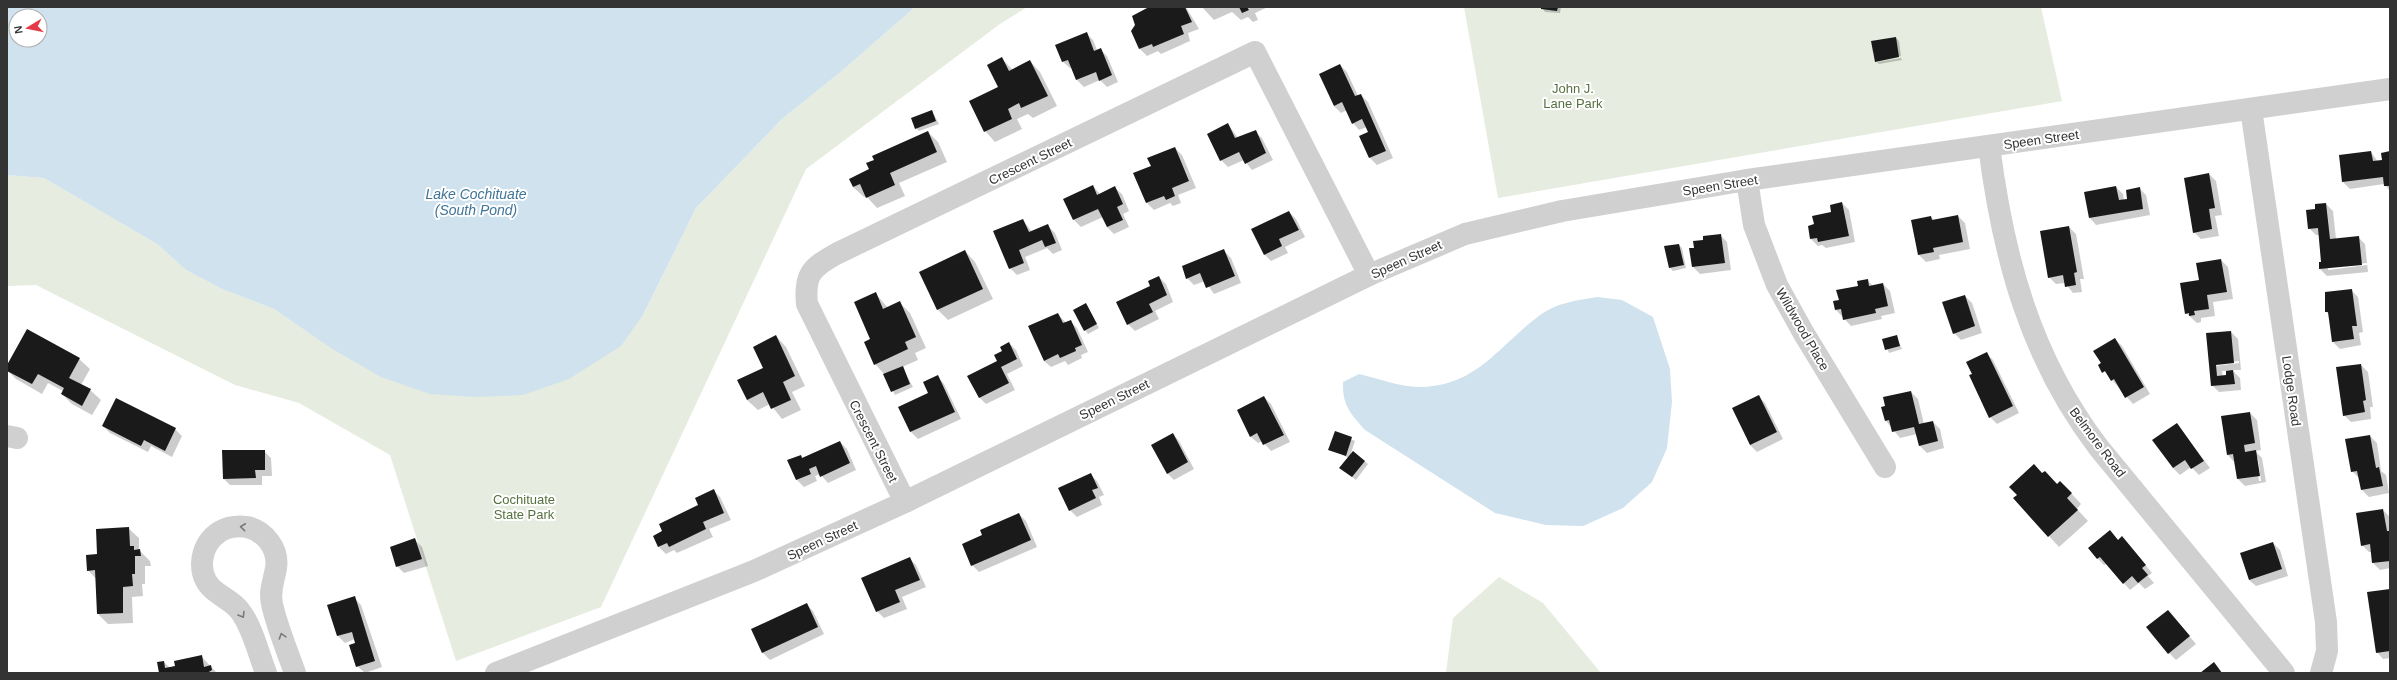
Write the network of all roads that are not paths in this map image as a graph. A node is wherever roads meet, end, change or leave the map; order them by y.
1 (2390, 89) edge
2 (2251, 109) junction
3 (1989, 146) junction
4 (1747, 180) junction
5 (1369, 275) junction
6 (1885, 467) dead end
7 (905, 502) junction
8 (266, 673) edge
9 (295, 673) edge
10 (496, 673) edge
11 (2284, 673) edge
12 (2321, 673) edge

1 - 2 street, Speen Street
2 - 3 street, Speen Street
2 - 12 street, Lodge Road
3 - 4 street, Speen Street
3 - 11 street, Belmore Road
4 - 5 street, Speen Street
4 - 6 street, Wildwood Place
5 - 7 street, Speen Street
5 - 7 street, Crescent Street
7 - 10 street, Speen Street
9 -> 8 street

